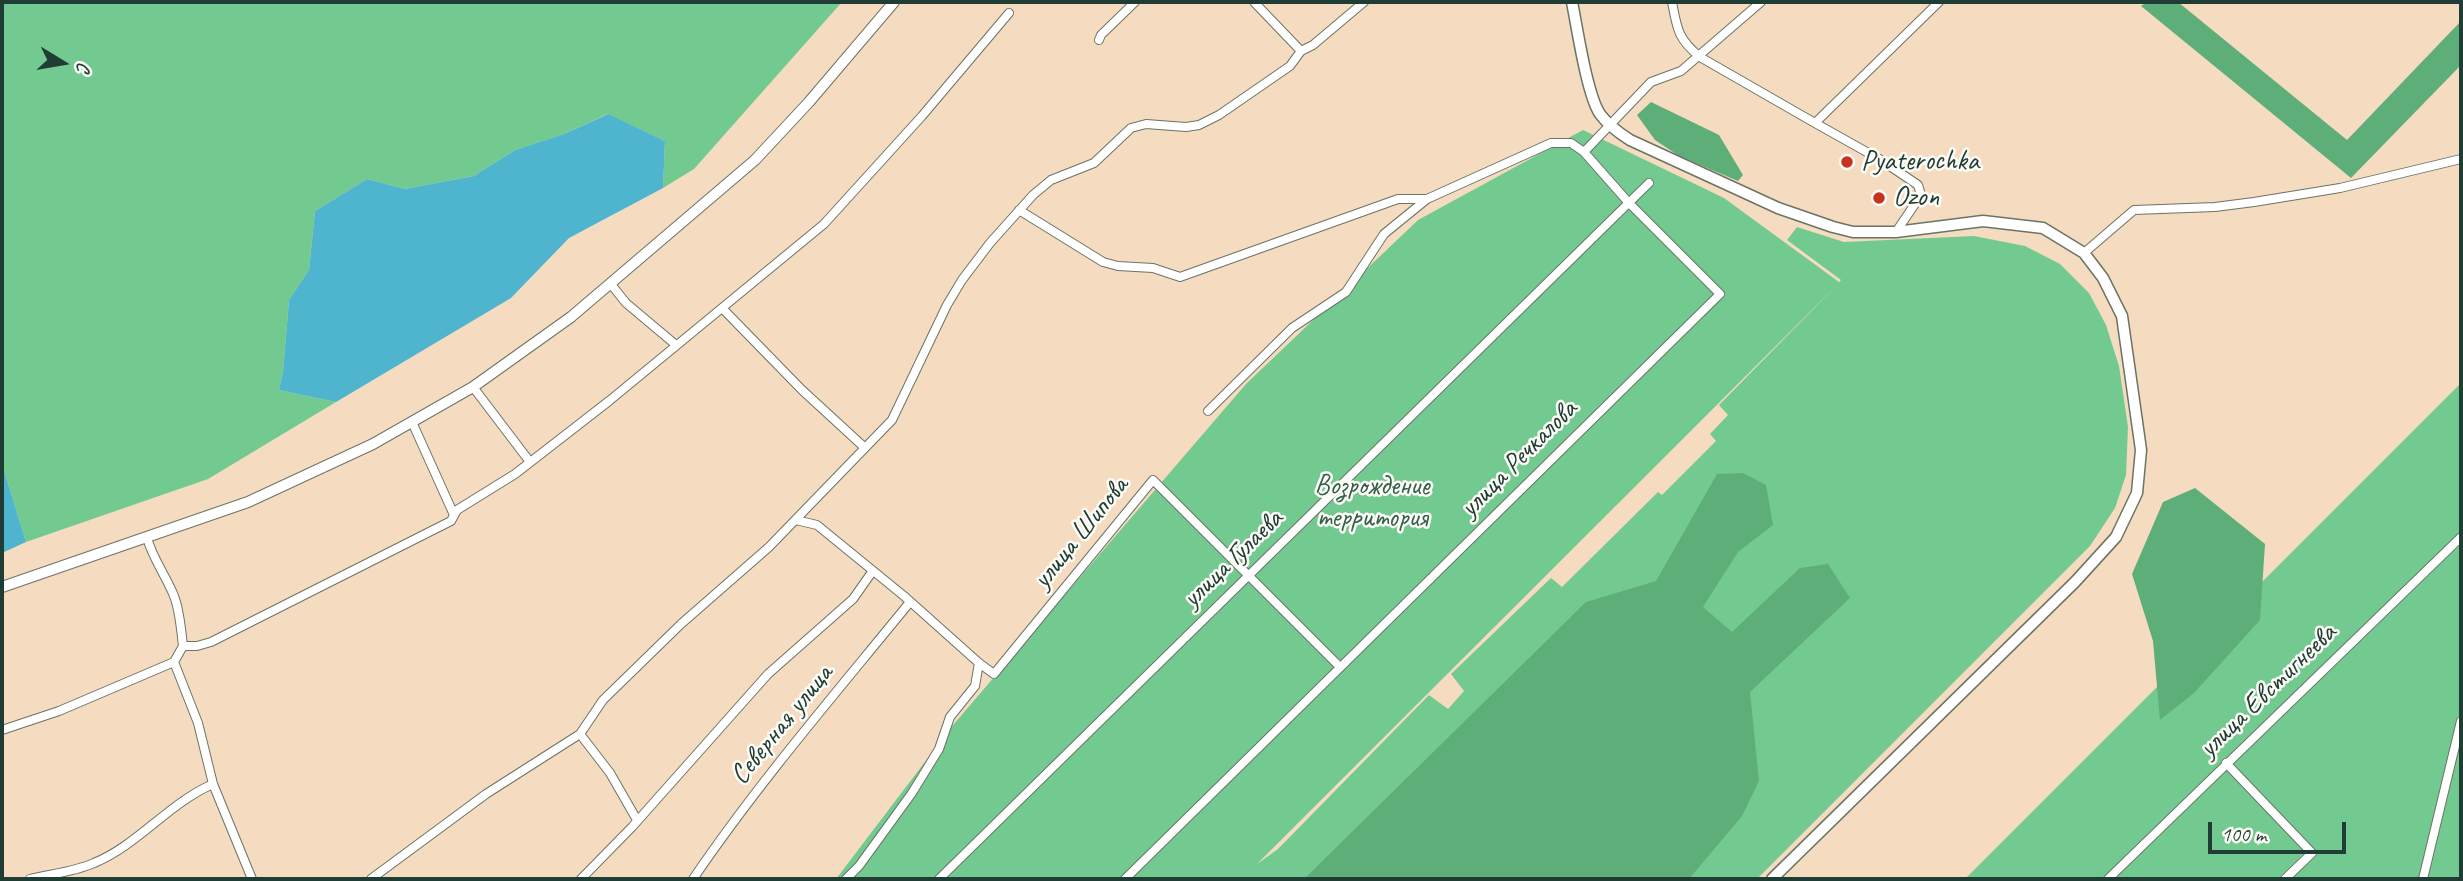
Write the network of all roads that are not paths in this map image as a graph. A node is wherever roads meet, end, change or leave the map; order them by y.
1 (894, 2) edge
2 (1135, 2) edge
3 (1254, 2) edge
4 (1364, 2) edge
5 (1572, 2) edge
6 (1672, 2) edge
7 (1761, 2) edge
8 (1939, 2) edge
9 (1009, 13) dead end
10 (1099, 40) dead end
11 (1301, 51) junction
12 (1700, 57) junction
13 (1815, 123) junction
14 (1611, 125) junction
15 (1584, 152) junction
16 (2461, 159) edge
17 (1649, 183) dead end
18 (1427, 199) junction
19 (1629, 203) junction
20 (1019, 210) junction
21 (1896, 232) junction
22 (2084, 253) junction
23 (610, 283) junction
24 (722, 308) junction
25 (676, 345) junction
26 (473, 387) junction
27 (1208, 411) dead end
28 (412, 422) junction
29 (864, 447) junction
30 (530, 462) junction
31 (454, 515) junction
32 (796, 520) junction
33 (2461, 537) edge
34 (147, 538) junction
35 (872, 572) junction
36 (1250, 575) junction
37 (2, 587) edge
38 (910, 602) junction
39 (183, 646) junction
40 (174, 662) junction
41 (979, 663) junction
42 (1340, 667) junction
43 (2461, 721) edge
44 (2, 730) edge
45 (580, 734) junction
46 (2226, 763) junction
47 (213, 784) junction
48 (637, 820) junction
49 (30, 879) edge
50 (252, 879) edge
51 (371, 879) edge
52 (581, 879) edge
53 (693, 879) edge
54 (846, 879) edge
55 (939, 879) edge
56 (1125, 879) edge
57 (1772, 879) edge
58 (2108, 879) edge
59 (2285, 879) edge
60 (2423, 879) edge

1 - 23 street
2 - 10 street
3 - 11 street
4 - 11 street
5 - 14 main road
6 - 12 street
7 - 12 street
8 - 13 street
9 - 24 street
11 - 20 street
12 - 13 street
12 - 14 street
13 - 21 street
14 - 15 street
14 - 21 main road
15 - 18 street
15 - 19 street, улица Речкалова
16 - 22 street
17 - 19 street, улица Гулаева
18 - 20 street
18 - 27 street
19 - 36 street, улица Гулаева
19 - 42 street, улица Речкалова
20 - 29 street
21 - 22 main road
22 - 57 main road
23 - 25 street
23 - 26 street
24 - 25 street
24 - 29 street
25 - 30 street
26 - 28 street
26 - 30 street
28 - 31 street
28 - 34 street
29 - 32 street
30 - 31 street
31 - 39 street
32 - 35 street
32 - 45 street
33 - 46 street, улица Евстигнеева
34 - 37 street
34 - 39 street
35 - 38 street
35 - 48 street
36 - 41 street, улица Шипова
36 - 42 street, улица Шипова
36 - 55 street, улица Гулаева
38 - 41 street
38 - 53 street, Северная улица
39 - 40 street
40 - 44 street
40 - 47 street
41 - 54 street
42 - 56 street, улица Речкалова
43 - 60 street
45 - 48 street
45 - 51 street
46 - 58 street, улица Евстигнеева
46 - 59 street
47 - 49 street
47 - 50 street
48 - 52 street

